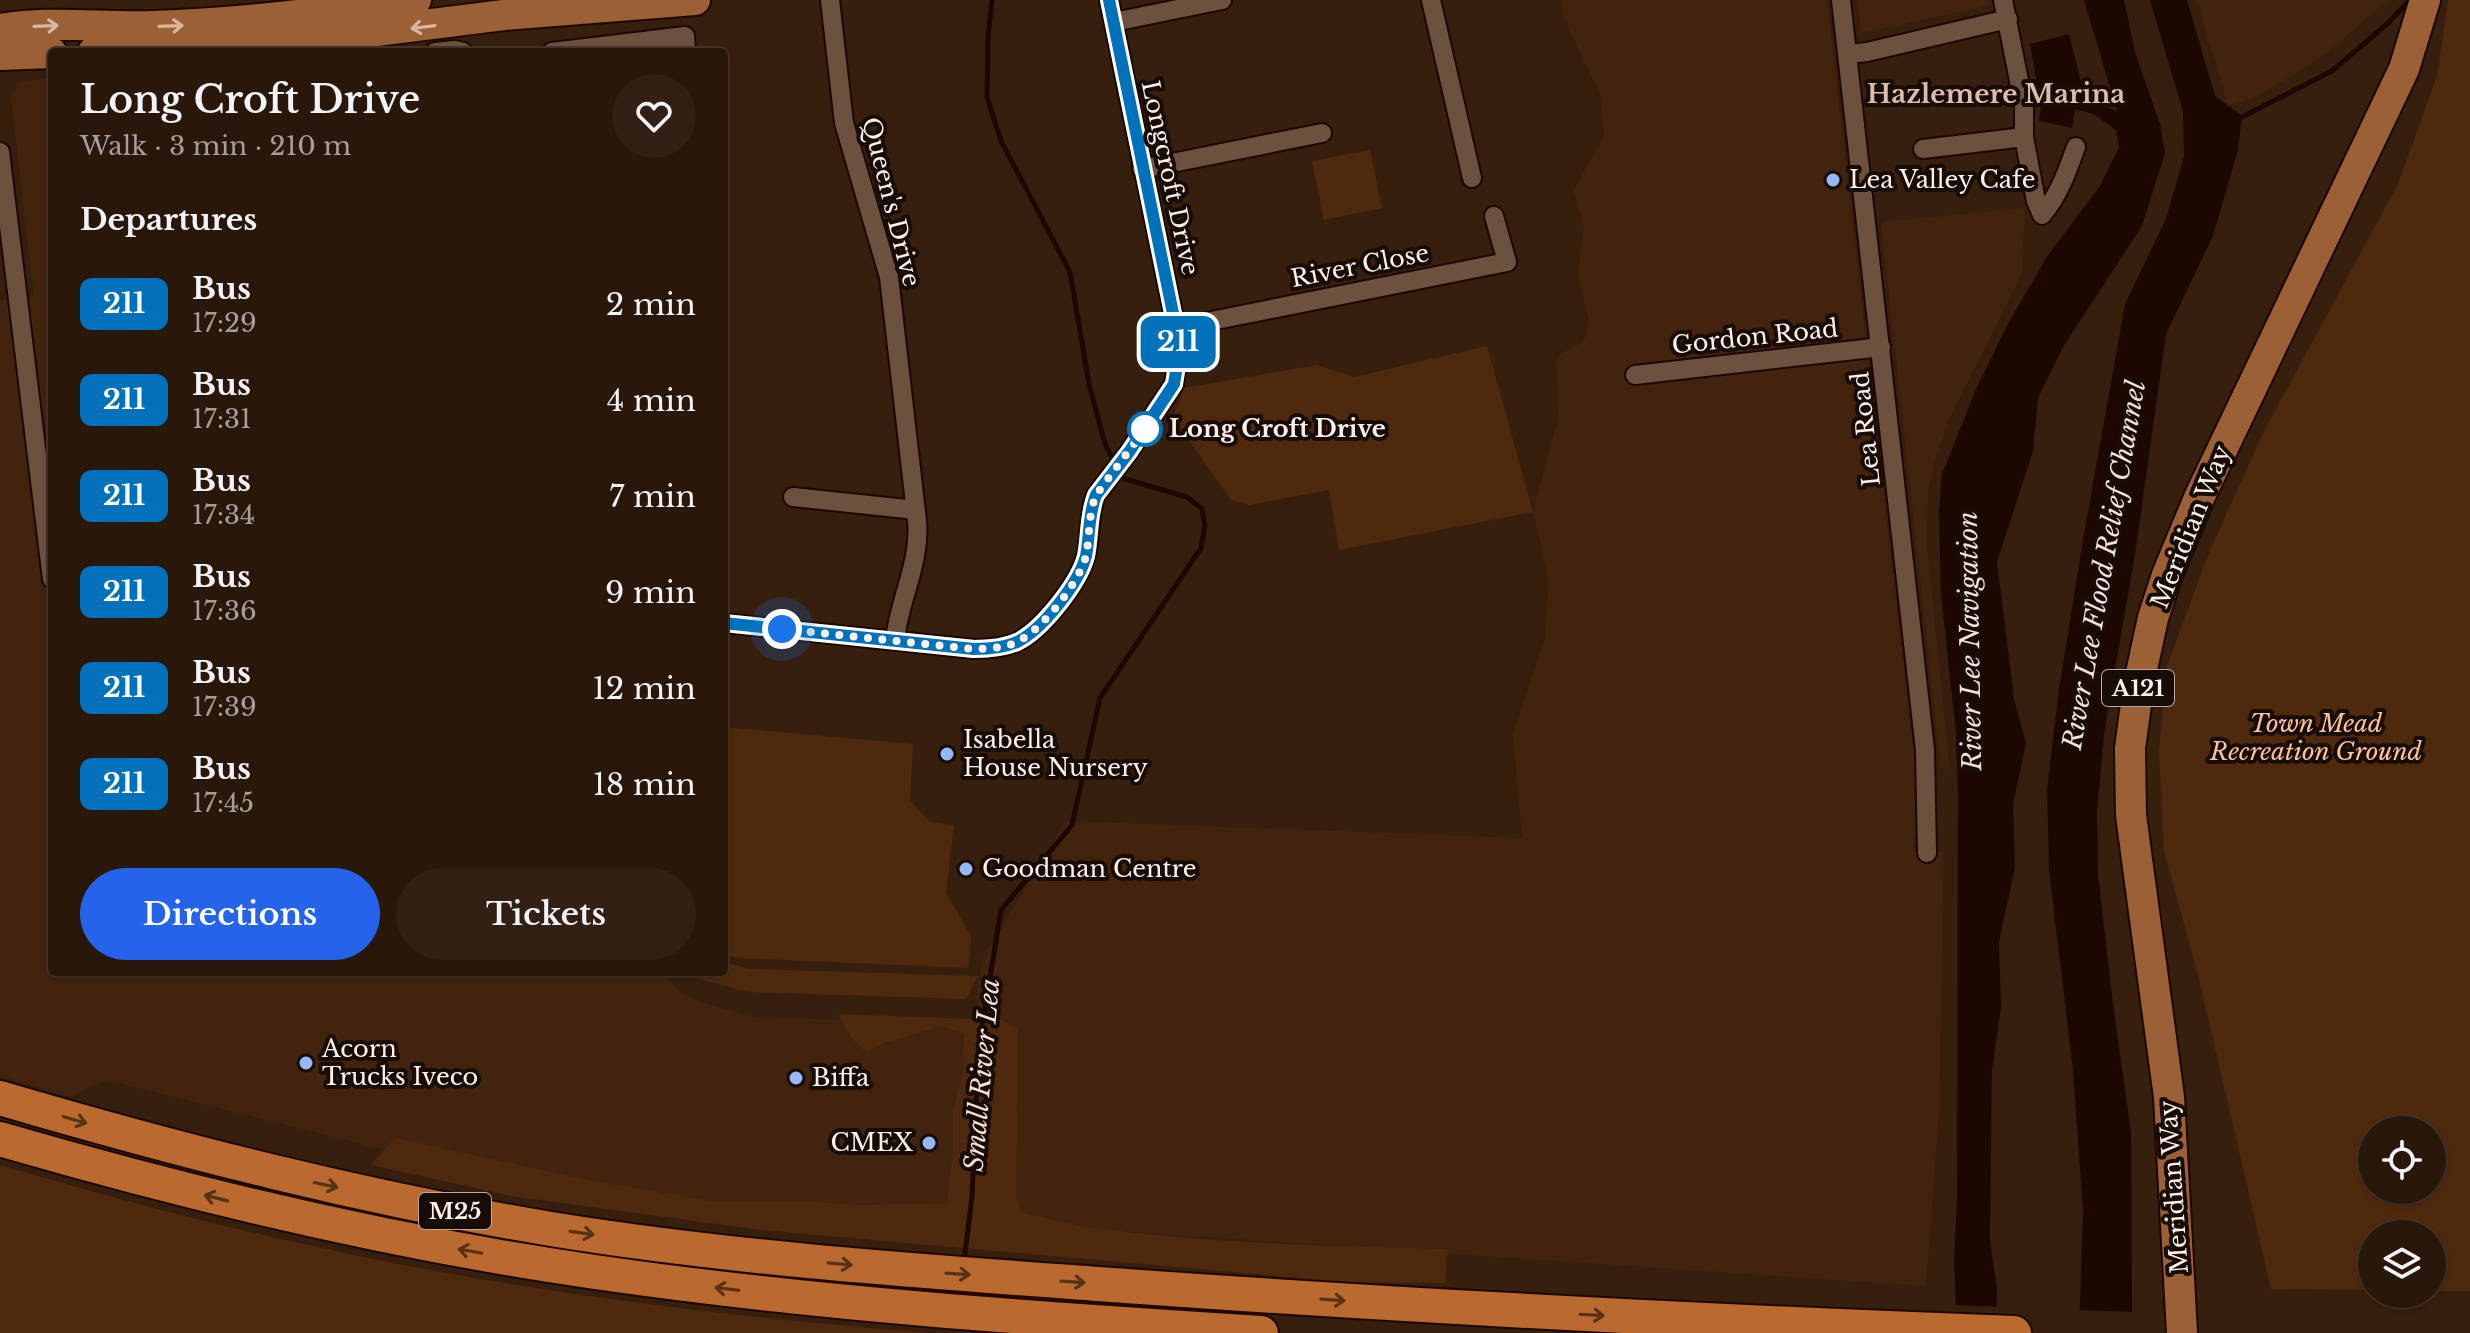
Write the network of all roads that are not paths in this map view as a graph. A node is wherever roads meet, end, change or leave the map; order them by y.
1 (416, 0) edge
2 (695, 0) edge
3 (830, 0) edge
4 (1109, 0) edge
5 (1222, 0) edge
6 (1431, 0) edge
7 (1841, 0) edge
8 (2425, 0) edge
9 (2005, 9) edge
10 (463, 11) edge
11 (1114, 22) junction
12 (0, 29) edge
13 (272, 39) edge
14 (148, 48) edge
15 (585, 48) edge
16 (686, 48) edge
17 (48, 53) edge
18 (1848, 54) junction
19 (0, 55) edge
20 (1322, 133) dead end
21 (2024, 137) junction
22 (2076, 147) dead end
23 (1923, 149) dead end
24 (0, 152) edge
25 (1142, 169) junction
26 (1472, 178) dead end
27 (1494, 216) dead end
28 (1176, 328) junction
29 (1881, 347) junction
30 (1635, 375) dead end
31 (793, 497) dead end
32 (916, 510) junction
33 (48, 546) edge
34 (728, 623) edge
35 (895, 640) junction
36 (1927, 853) dead end
37 (0, 1098) edge
38 (0, 1139) edge
39 (1261, 1333) edge
40 (2014, 1333) edge
41 (2182, 1333) edge

1 - 13 main road
2 - 10 main road
3 - 32 street, Queen's Drive
4 - 11 street, Longcroft Drive
5 - 11 street
6 - 26 street
7 - 18 street, Lea Road
8 - 41 main road, Meridian Way / A121
9 - 18 street
9 - 21 street
10 -> 13 main road
11 - 25 street, Longcroft Drive
12 -> 13 main road
13 - 14 main road
15 - 16 street
17 - 19 main road
18 - 29 street, Lea Road
20 - 25 street
21 - 22 street
21 - 23 street
24 - 33 street
25 - 28 street, Longcroft Drive
27 - 28 street, River Close
28 - 35 street, Longcroft Drive
29 - 30 street, Gordon Road
29 - 36 street, Lea Road
31 - 32 street
32 - 35 street, Queen's Drive
34 - 35 street, Longcroft Drive
37 -> 40 highway, M25
39 -> 38 highway, M25

